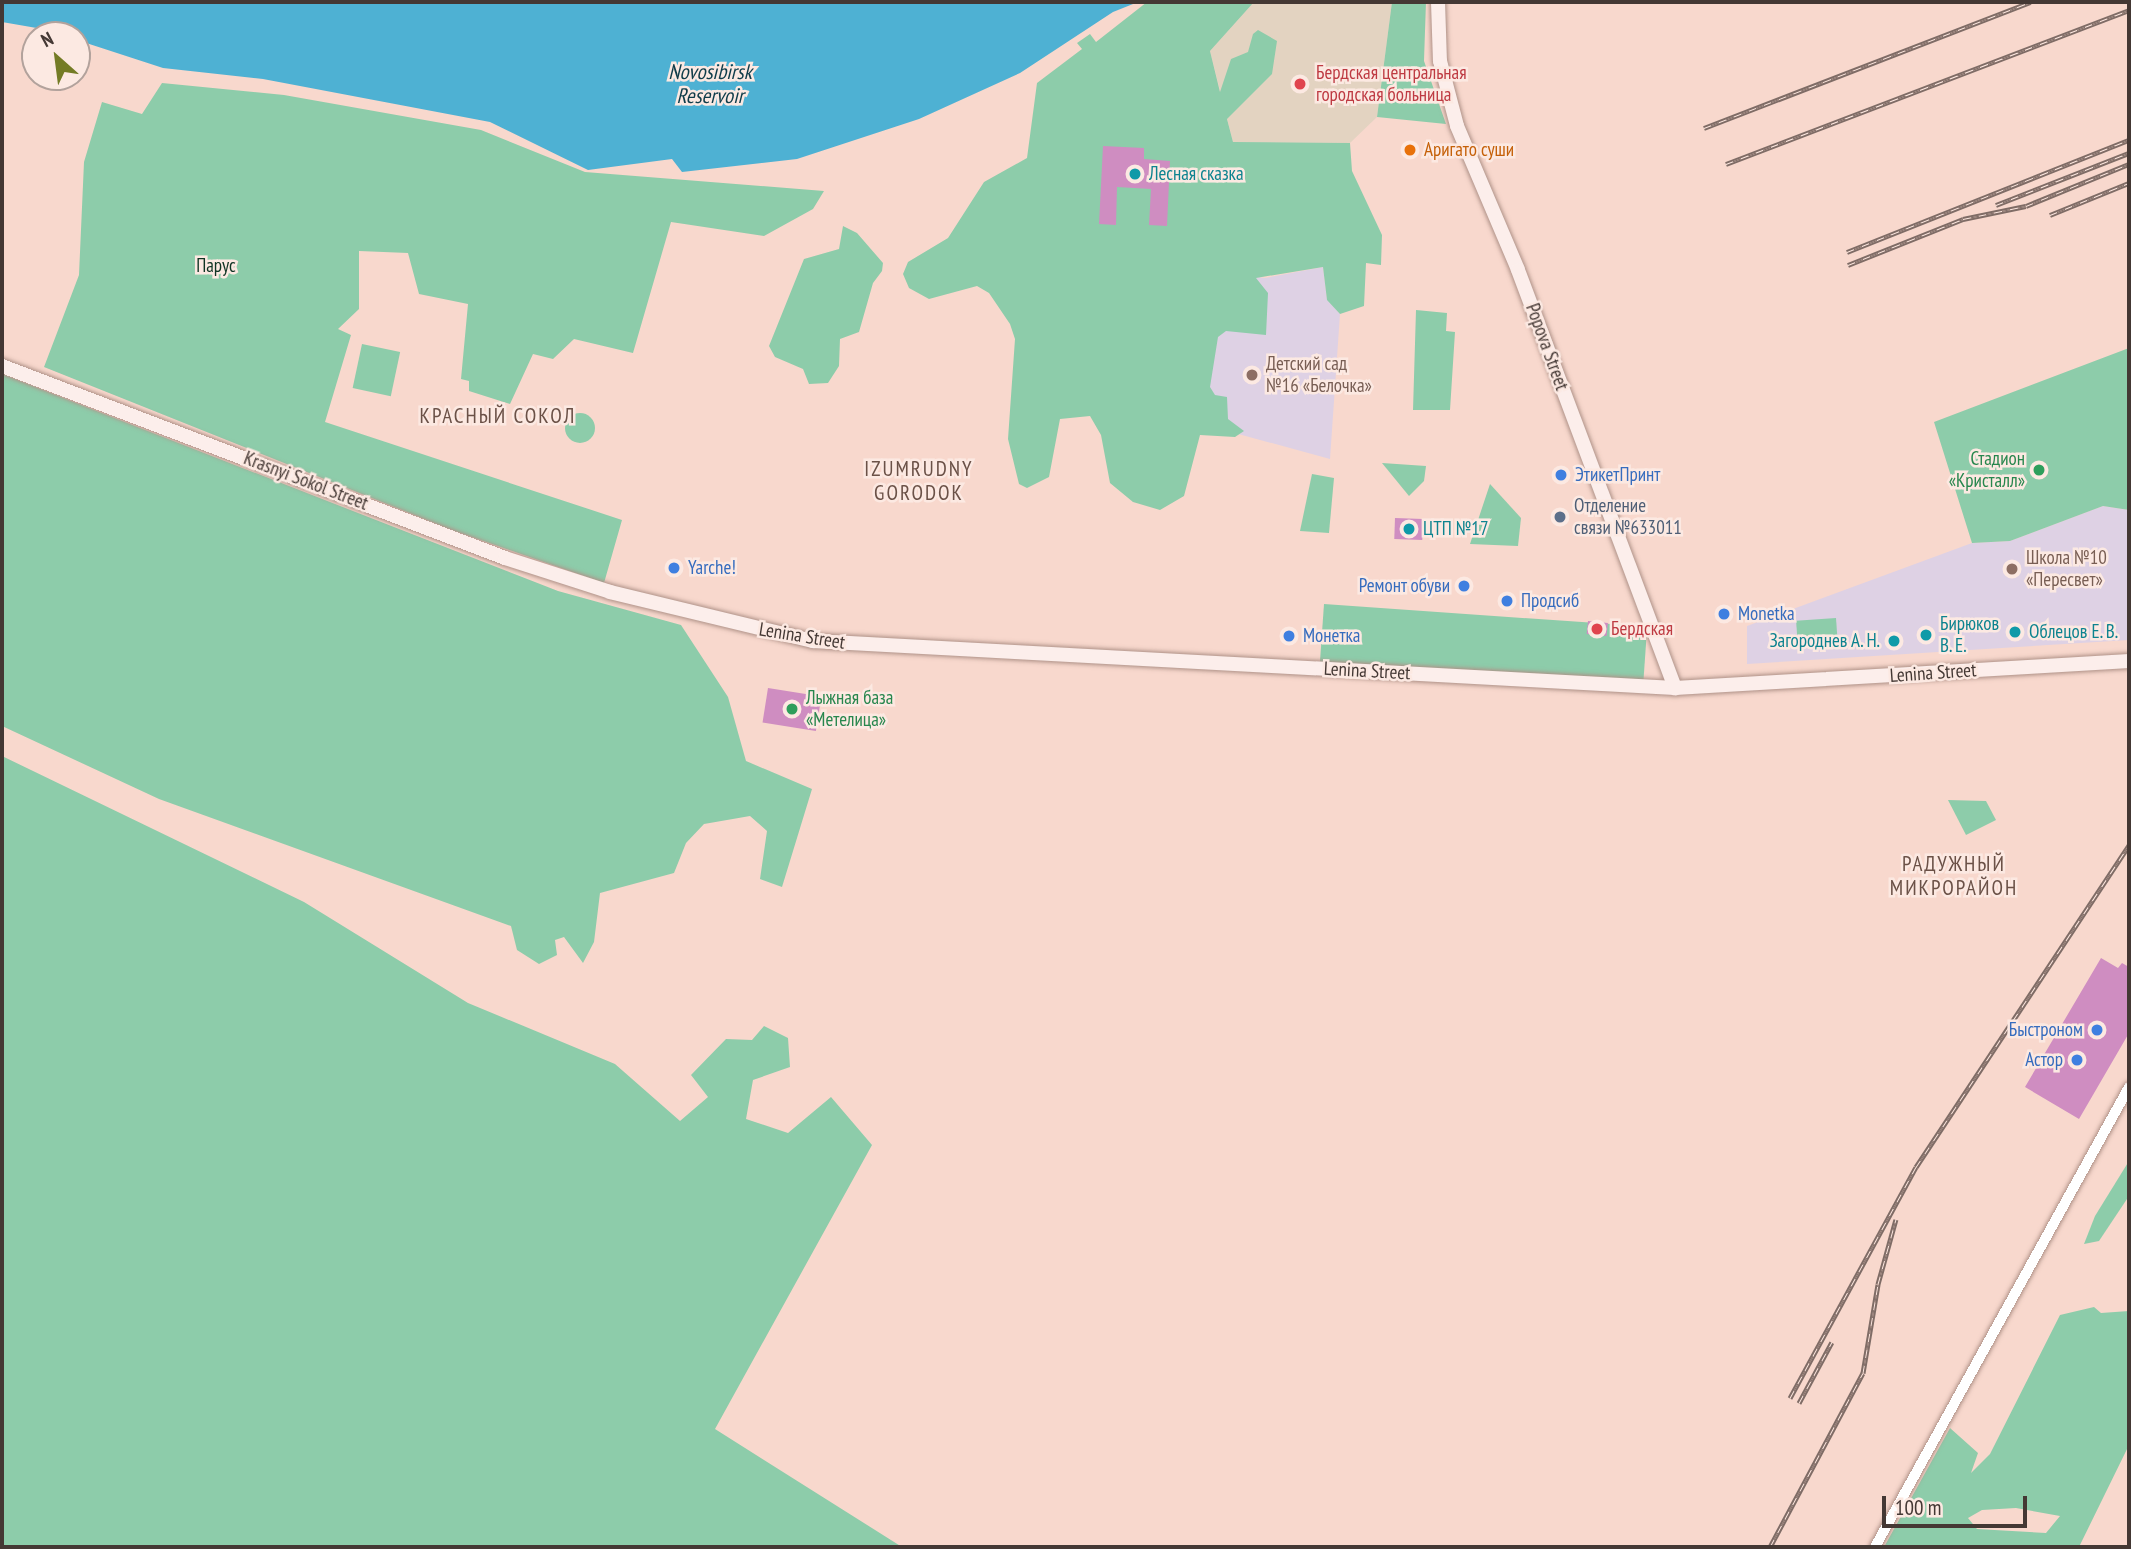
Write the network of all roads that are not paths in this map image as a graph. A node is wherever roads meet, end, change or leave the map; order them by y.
1 (1438, 2) edge
2 (2, 366) edge
3 (610, 592) joint
4 (2129, 661) edge
5 (1675, 688) junction
6 (2129, 1087) edge
7 (1875, 1547) edge

1 - 5 street, Popova Street
2 - 3 street, Krasnyi Sokol Street
3 - 5 street, Lenina Street
4 - 5 street, Lenina Street
6 - 7 street

